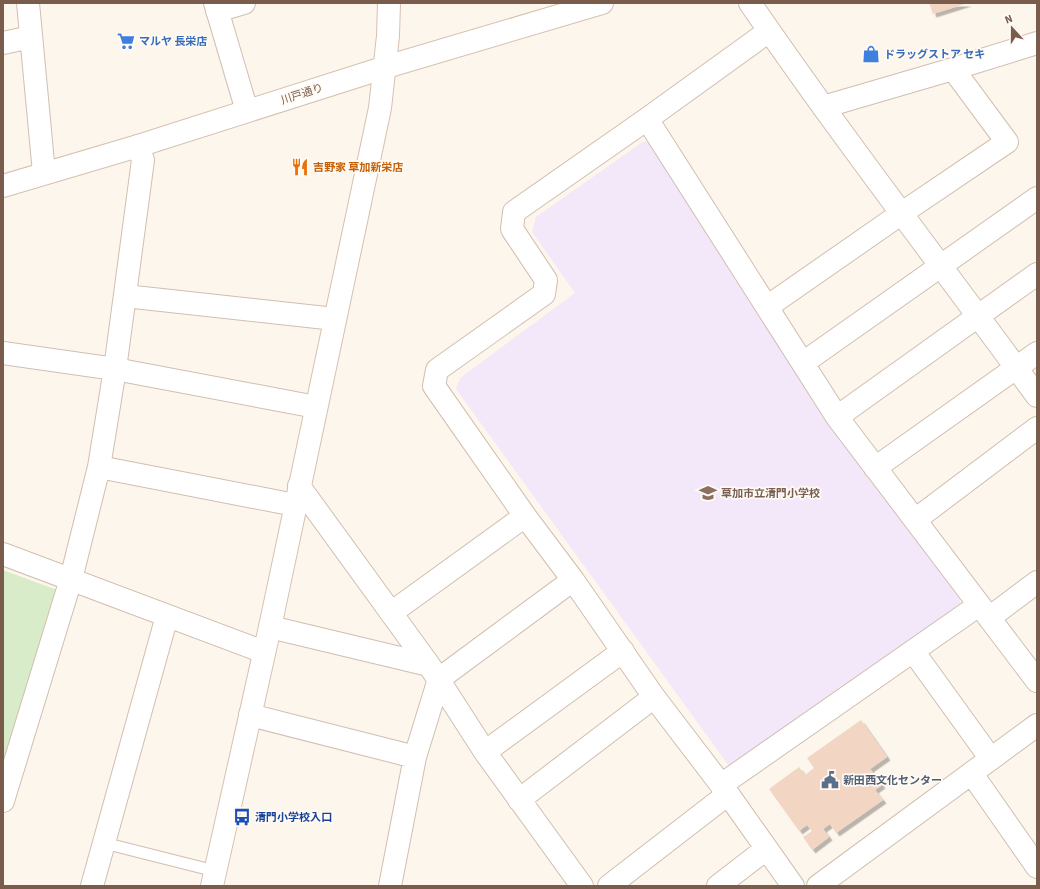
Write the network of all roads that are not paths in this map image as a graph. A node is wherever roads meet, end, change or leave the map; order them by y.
1 (28, 3) edge
2 (244, 3) edge
3 (389, 3) edge
4 (602, 3) edge
5 (750, 3) edge
6 (216, 7) edge
7 (557, 9) edge
8 (769, 31) junction
9 (31, 37) junction
10 (3, 43) edge
11 (1037, 43) edge
12 (386, 67) junction
13 (953, 69) junction
14 (823, 107) junction
15 (247, 111) junction
16 (647, 119) junction
17 (138, 146) junction
18 (44, 173) junction
19 (3, 186) edge
20 (1037, 198) edge
21 (902, 213) junction
22 (940, 266) junction
23 (1037, 274) edge
24 (125, 296) junction
25 (767, 307) junction
26 (978, 316) junction
27 (335, 319) junction
28 (3, 352) edge
29 (1037, 353) edge
30 (803, 364) junction
31 (1016, 368) junction
32 (115, 369) junction
33 (1037, 396) edge
34 (316, 407) junction
35 (837, 417) junction
36 (1037, 428) edge
37 (99, 468) junction
38 (875, 468) junction
39 (297, 496) junction
40 (525, 516) junction
41 (915, 520) junction
42 (3, 554) edge
43 (71, 579) junction
44 (573, 580) junction
45 (1037, 582) edge
46 (984, 611) junction
47 (391, 613) junction
48 (167, 616) junction
49 (270, 627) junction
50 (623, 651) junction
51 (913, 651) junction
52 (264, 652) junction
53 (434, 672) junction
54 (1037, 681) edge
55 (654, 697) junction
56 (250, 715) junction
57 (1034, 734) edge
58 (485, 752) junction
59 (415, 757) junction
60 (991, 759) junction
61 (972, 774) junction
62 (725, 790) junction
63 (519, 800) junction
64 (3, 801) edge
65 (104, 843) junction
66 (766, 849) junction
67 (1037, 867) edge
68 (214, 878) edge
69 (393, 885) edge
70 (92, 886) edge
71 (582, 886) edge
72 (609, 886) edge
73 (718, 886) edge
74 (793, 886) edge
75 (818, 886) edge

1 - 9 street
2 - 6 street
3 - 12 street
4 - 7 street, 川戸通り
5 - 8 street
6 - 15 street
7 - 12 street, 川戸通り
8 - 14 street
8 - 16 street
9 - 10 street
9 - 18 street
11 - 13 street
12 - 15 street, 川戸通り
12 - 27 street
13 - 14 street
13 - 21 street
14 - 21 street
15 - 17 street, 川戸通り
16 - 25 street
16 - 40 street
17 - 18 street, 川戸通り
17 - 24 street
18 - 19 street, 川戸通り
20 - 22 street
21 - 22 street
21 - 25 street
22 - 26 street
22 - 30 street
23 - 26 street
24 - 27 street
24 - 32 street
25 - 30 street
26 - 31 street
26 - 35 street
27 - 34 street
28 - 32 street
29 - 31 street
30 - 35 street
31 - 33 street
31 - 38 street
32 - 34 street
32 - 37 street
34 - 39 street
35 - 38 street
36 - 41 street
37 - 39 street
37 - 43 street
38 - 41 street
39 - 47 street
39 - 49 street
40 - 44 street
40 - 47 street
41 - 46 street
42 - 43 street
43 - 48 street
43 - 64 street
44 - 50 street
44 - 53 street
45 - 46 street
46 - 51 street
46 - 54 street
47 - 53 street
48 - 52 street
48 - 65 street
49 - 52 street
49 - 53 street
50 - 55 street
50 - 58 street
51 - 60 street
51 - 62 street
52 - 56 street
53 - 58 street
53 - 59 street
55 - 62 street
55 - 63 street
56 - 59 street
56 - 68 street
57 - 60 street
58 - 63 street
59 - 69 street
60 - 61 street
61 - 67 street
61 - 75 street
62 - 66 street
62 - 72 street
63 - 71 street
65 - 68 lane
65 - 70 street
66 - 73 street
66 - 74 street

